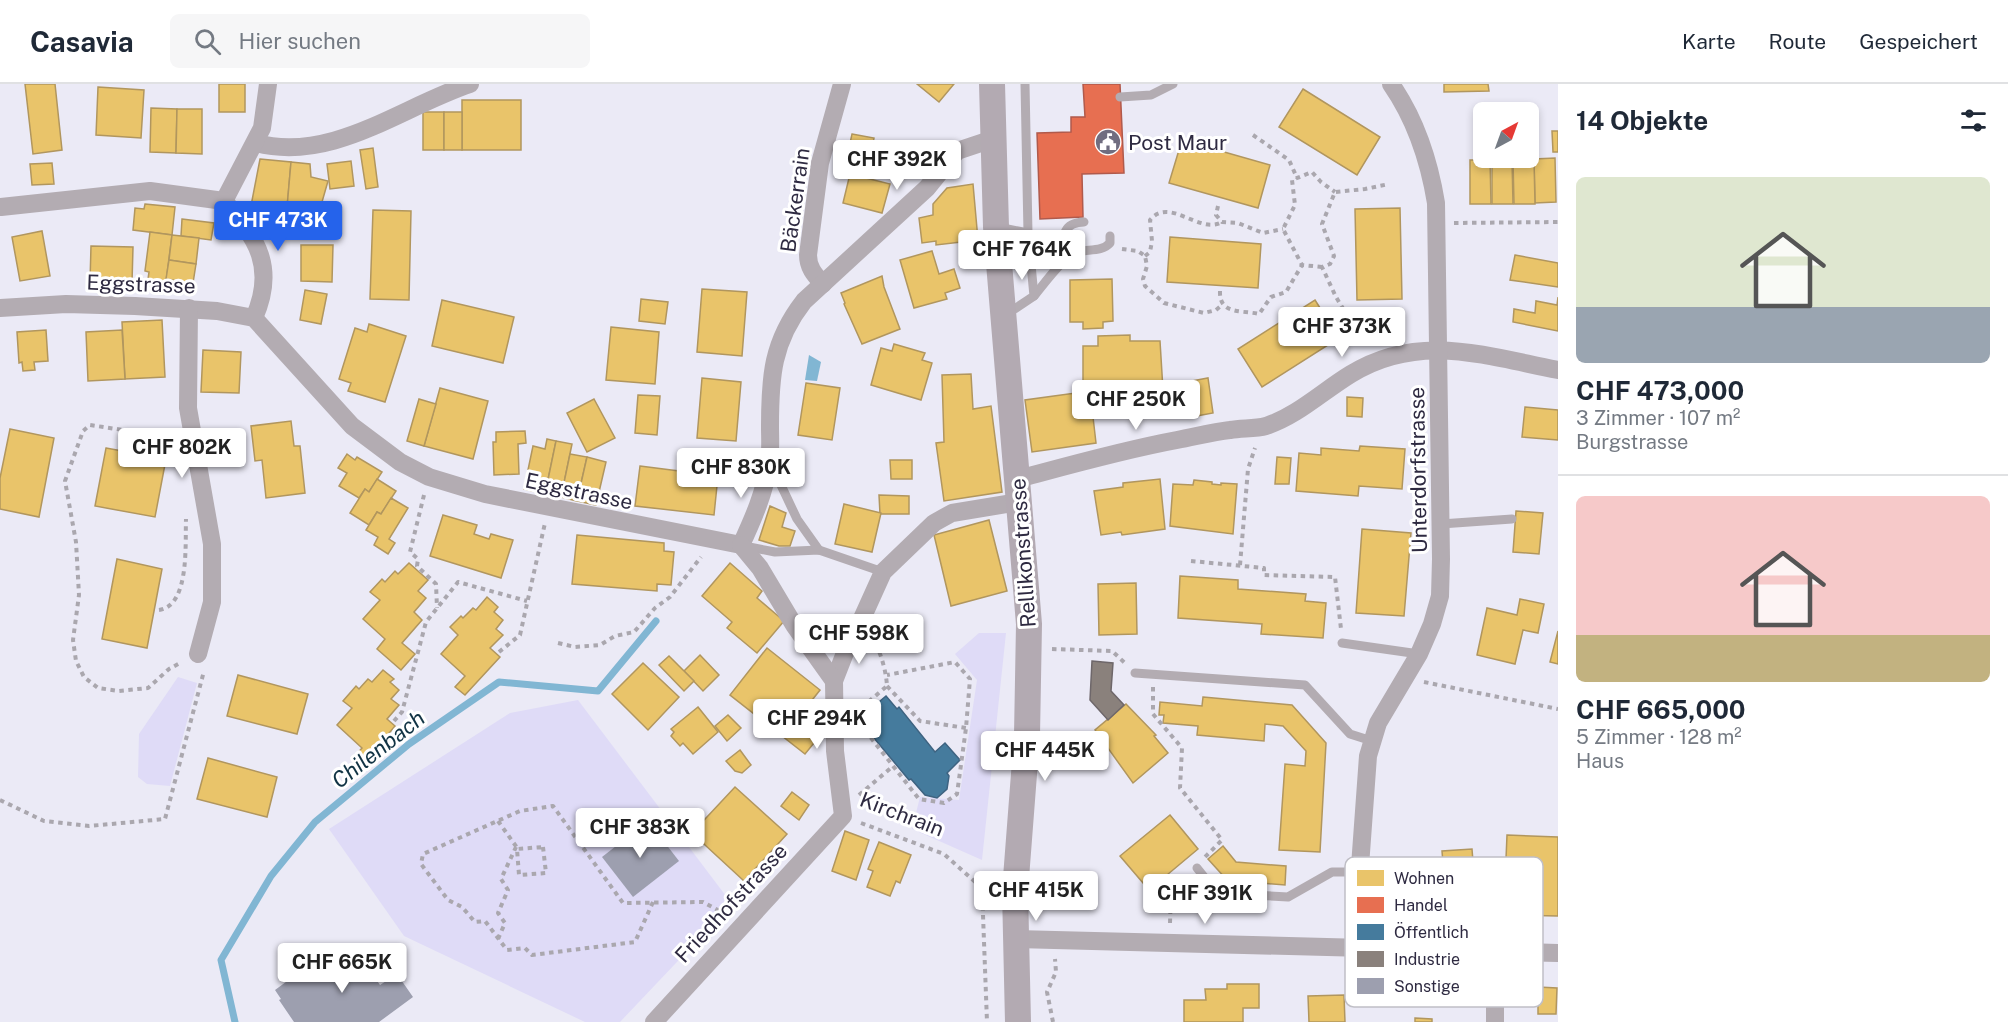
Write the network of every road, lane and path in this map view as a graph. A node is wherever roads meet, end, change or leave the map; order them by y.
1 (268, 84) edge
2 (470, 84) edge
3 (842, 84) edge
4 (992, 84) edge
5 (1025, 84) edge
6 (1173, 84) edge
7 (1391, 84) edge
8 (1120, 97) dead end
9 (1253, 135) dead end
10 (993, 139) junction
11 (256, 143) junction
12 (1297, 178) junction
13 (1389, 184) dead end
14 (1335, 192) junction
15 (224, 201) junction
16 (1, 206) edge
17 (1218, 206) dead end
18 (1084, 222) dead end
19 (1222, 222) junction
20 (1558, 222) edge
21 (1437, 224) junction
22 (996, 227) junction
23 (1283, 229) junction
24 (1028, 233) junction
25 (1110, 236) dead end
26 (1106, 247) junction
27 (1145, 256) junction
28 (1064, 259) junction
29 (1302, 266) junction
30 (1322, 267) junction
31 (823, 284) junction
32 (1220, 291) dead end
33 (1034, 296) junction
34 (1222, 305) junction
35 (0, 308) edge
36 (189, 308) junction
37 (1002, 317) junction
38 (254, 318) junction
39 (1353, 325) dead end
40 (1439, 350) junction
41 (1558, 370) edge
42 (1263, 427) junction
43 (192, 436) junction
44 (770, 461) junction
45 (429, 477) junction
46 (1019, 491) junction
47 (204, 502) junction
48 (549, 508) junction
49 (1512, 519) dead end
50 (1441, 524) junction
51 (706, 539) junction
52 (741, 545) junction
53 (819, 550) junction
54 (1191, 561) dead end
55 (1240, 565) junction
56 (883, 572) junction
57 (527, 601) junction
58 (437, 609) junction
59 (159, 610) dead end
60 (558, 643) dead end
61 (1342, 643) joint
62 (878, 646) dead end
63 (1028, 649) junction
64 (499, 652) dead end
65 (198, 654) junction
66 (1419, 654) junction
67 (1135, 673) joint
68 (1153, 674) junction
69 (887, 675) junction
70 (1405, 678) junction
71 (834, 681) junction
72 (887, 686) junction
73 (1558, 709) edge
74 (394, 721) dead end
75 (966, 728) junction
76 (1372, 741) junction
77 (892, 767) junction
78 (0, 800) edge
79 (843, 812) junction
80 (498, 821) junction
81 (517, 848) junction
82 (1360, 857) edge
83 (1197, 868) joint
84 (1345, 872) edge
85 (1183, 882) dead end
86 (982, 888) junction
87 (1015, 891) junction
88 (653, 902) junction
89 (743, 924) junction
90 (498, 939) junction
91 (1015, 939) junction
92 (1055, 941) junction
93 (1169, 942) junction
94 (1345, 949) edge
95 (1543, 953) edge
96 (1558, 953) edge
97 (654, 1022) edge
98 (987, 1022) edge
99 (1018, 1022) edge
100 (1053, 1022) edge

1 - 11 street
2 - 11 street
3 - 31 street, Bäckerrain
4 - 10 street, Rellikonstrasse
5 - 24 lane
6 - 8 lane
7 - 21 street, Unterdorfstrasse
9 - 12 path
10 - 22 street, Rellikonstrasse
10 - 31 street
11 - 15 street
12 - 14 path
12 - 23 path
13 - 14 path
14 - 30 path
15 - 16 street
15 - 38 street
17 - 19 path
18 - 28 lane
19 - 23 path
19 - 27 path
20 - 21 path
21 - 40 street, Unterdorfstrasse
22 - 24 lane
22 - 37 street, Rellikonstrasse
23 - 29 path
24 - 33 lane
25 - 26 lane
26 - 27 path
26 - 28 lane
27 - 34 path
28 - 33 lane
29 - 30 path
29 - 34 path
30 - 39 path
31 - 44 street
32 - 34 path
33 - 37 lane
35 - 36 street, Eggstrasse
36 - 38 street, Eggstrasse
36 - 43 street
37 - 46 street, Rellikonstrasse
38 - 45 street, Eggstrasse
40 - 41 street
40 - 42 street
40 - 50 street, Unterdorfstrasse
42 - 46 street
42 - 55 path
43 - 47 street
43 - 65 path
44 - 52 street
44 - 53 lane
45 - 48 street, Eggstrasse
45 - 58 path
46 - 56 street
46 - 63 street, Rellikonstrasse
47 - 59 path
47 - 65 street
48 - 51 street, Eggstrasse
48 - 57 path
49 - 50 lane
50 - 66 street, Unterdorfstrasse
51 - 52 street, Eggstrasse
51 - 60 path
52 - 53 lane
52 - 71 street
53 - 56 lane
54 - 55 path
55 - 61 path
56 - 71 street
57 - 58 path
57 - 64 path
58 - 74 path
61 - 66 lane
62 - 69 path
63 - 67 path
63 - 87 street, Rellikonstrasse
65 - 78 path
66 - 70 street, Unterdorfstrasse
67 - 68 lane
68 - 76 lane
68 - 83 path
69 - 72 path
69 - 75 path
70 - 73 path
70 - 76 street, Unterdorfstrasse
71 - 79 street, Kirchrain
72 - 75 path
72 - 77 path
75 - 77 path
76 - 82 street, Unterdorfstrasse
77 - 79 path
79 - 86 path, Kirchrain
79 - 89 street, Friedhofstrasse
80 - 81 path
80 - 88 path
80 - 90 path
81 - 81 path
81 - 90 path
83 - 84 lane
85 - 93 path
86 - 87 path
86 - 98 path
87 - 91 street, Rellikonstrasse
88 - 89 path
88 - 90 path
89 - 97 street, Friedhofstrasse
91 - 92 street
91 - 99 street, Rellikonstrasse
92 - 93 street
92 - 100 path
93 - 94 street
95 - 96 street

